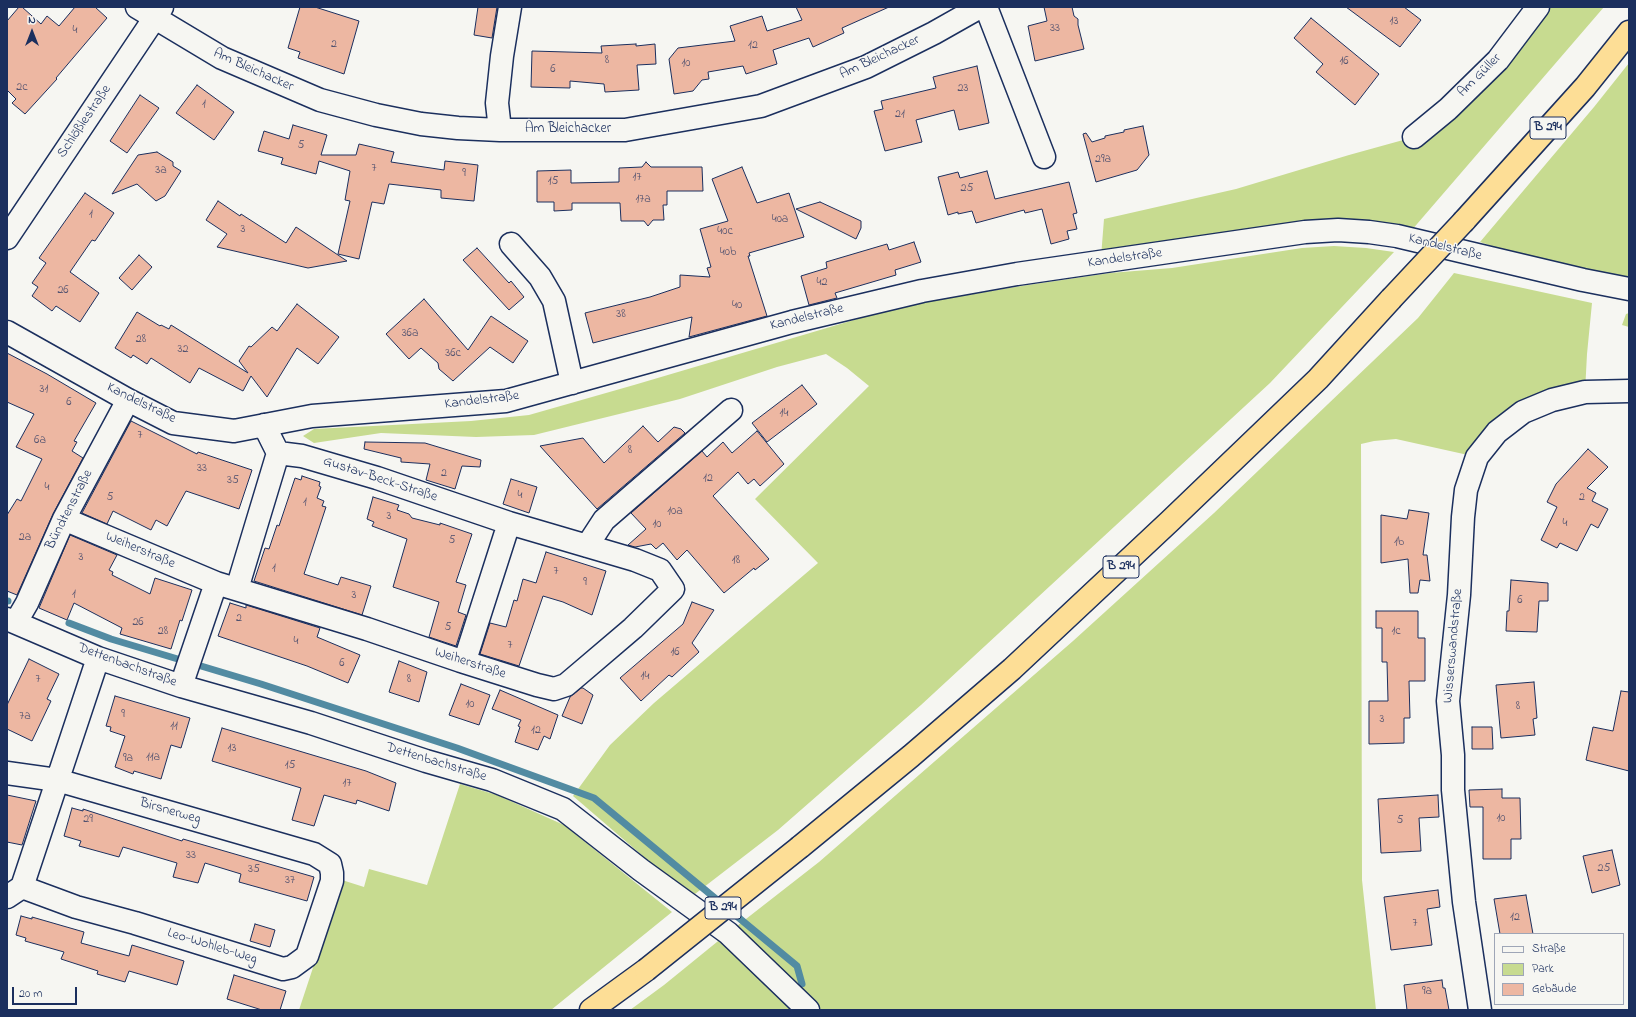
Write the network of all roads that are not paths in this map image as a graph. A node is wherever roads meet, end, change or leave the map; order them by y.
1 (510, 7) edge
2 (980, 7) edge
3 (986, 7) edge
4 (1538, 7) edge
5 (151, 11) edge
6 (1629, 32) edge
7 (500, 130) junction
8 (1414, 137) dead end
9 (1044, 157) dead end
10 (7, 238) edge
11 (511, 244) dead end
12 (1629, 289) edge
13 (7, 332) edge
14 (572, 383) junction
15 (1629, 391) edge
16 (128, 400) junction
17 (731, 410) dead end
18 (264, 425) junction
19 (278, 453) junction
20 (64, 519) junction
21 (509, 523) junction
22 (587, 546) junction
23 (216, 583) junction
24 (237, 589) junction
25 (673, 589) joint
26 (18, 614) edge
27 (98, 658) junction
28 (461, 661) junction
29 (187, 666) junction
30 (7, 773) edge
31 (57, 780) junction
32 (330, 864) joint
33 (15, 892) edge
34 (591, 1010) edge
35 (808, 1010) edge
36 (1480, 1010) edge

1 - 7 street
2 - 7 street, Am Bleichacker
3 - 9 street
4 - 8 street, Am Güller
5 - 7 street, Am Bleichacker
5 - 10 street, Schlößlestraße
6 - 34 highway, B 294, bridge
11 - 14 street
12 - 14 street, Kandelstraße
13 - 16 street, Kandelstraße
14 - 18 street, Kandelstraße
15 - 36 street, Wisserswandstraße
16 - 18 street, Kandelstraße
16 - 20 street, Bündtenstraße
17 - 22 street
18 - 19 street
19 - 21 street, Gustav-Beck-Straße
19 - 24 street
20 - 23 street, Weiherstraße
20 - 26 street, Bündtenstraße
21 - 22 street, Gustav-Beck-Straße
21 - 28 street
22 - 25 street, Gustav-Beck-Straße
23 - 24 street, Weiherstraße
23 - 29 street
24 - 28 street, Weiherstraße
25 - 28 street, Weiherstraße
26 - 27 street, Dettenbachstraße
27 - 29 street, Dettenbachstraße
27 - 31 street, Leo-Wohleb-Weg
29 - 35 street, Dettenbachstraße
30 - 31 street, Birsnerweg
31 - 32 street, Birsnerweg
31 - 33 street, Leo-Wohleb-Weg
32 - 33 street, Leo-Wohleb-Weg

